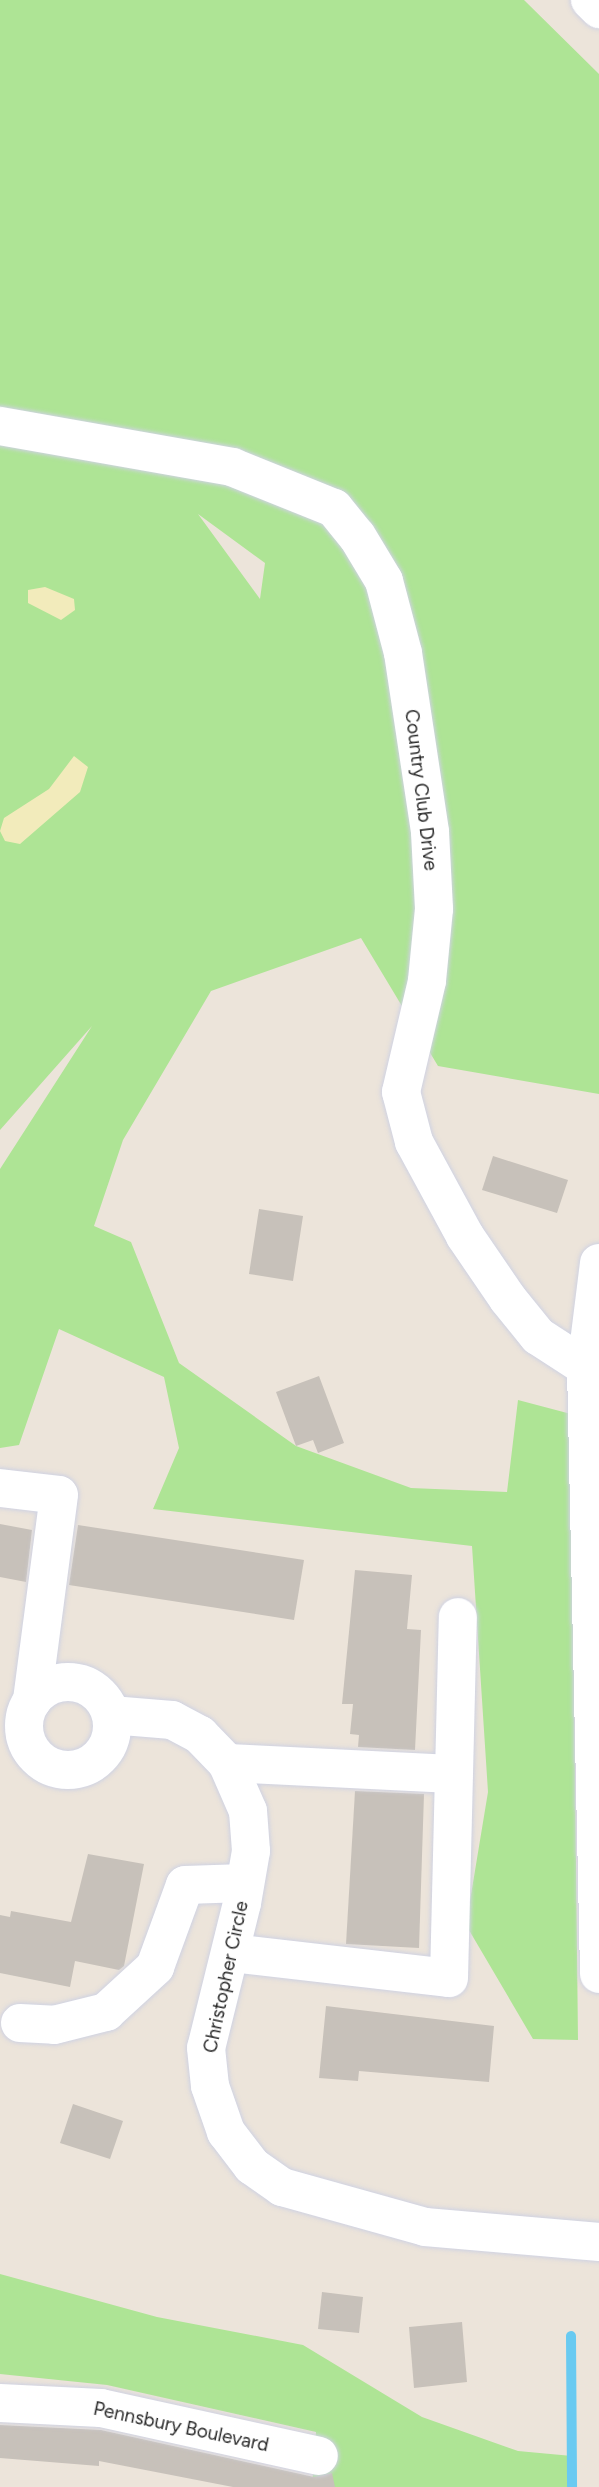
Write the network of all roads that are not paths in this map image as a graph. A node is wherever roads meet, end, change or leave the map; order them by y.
1 (590, 0) edge
2 (599, 9) edge
3 (0, 426) edge
4 (599, 1264) edge
5 (586, 1367) junction
6 (0, 1488) edge
7 (458, 1617) dead end
8 (595, 1682) edge
9 (19, 1713) edge
10 (111, 1715) junction
11 (227, 1763) junction
12 (454, 1774) junction
13 (246, 1883) junction
14 (232, 1953) junction
15 (599, 1974) edge
16 (20, 2023) dead end
17 (599, 2242) edge
18 (0, 2403) edge
19 (318, 2456) dead end

1 - 2 street
3 - 5 street, Country Club Drive
4 - 5 street
5 - 8 street
6 - 9 street
7 - 12 street
8 - 15 street
9 - 10 street
9 - 10 street
10 - 11 street, Christopher Circle
11 - 12 street
11 - 13 street, Christopher Circle
12 - 14 street
13 - 14 street, Christopher Circle
13 - 16 street
14 - 17 street, Christopher Circle
18 - 19 street, Pennsbury Boulevard

